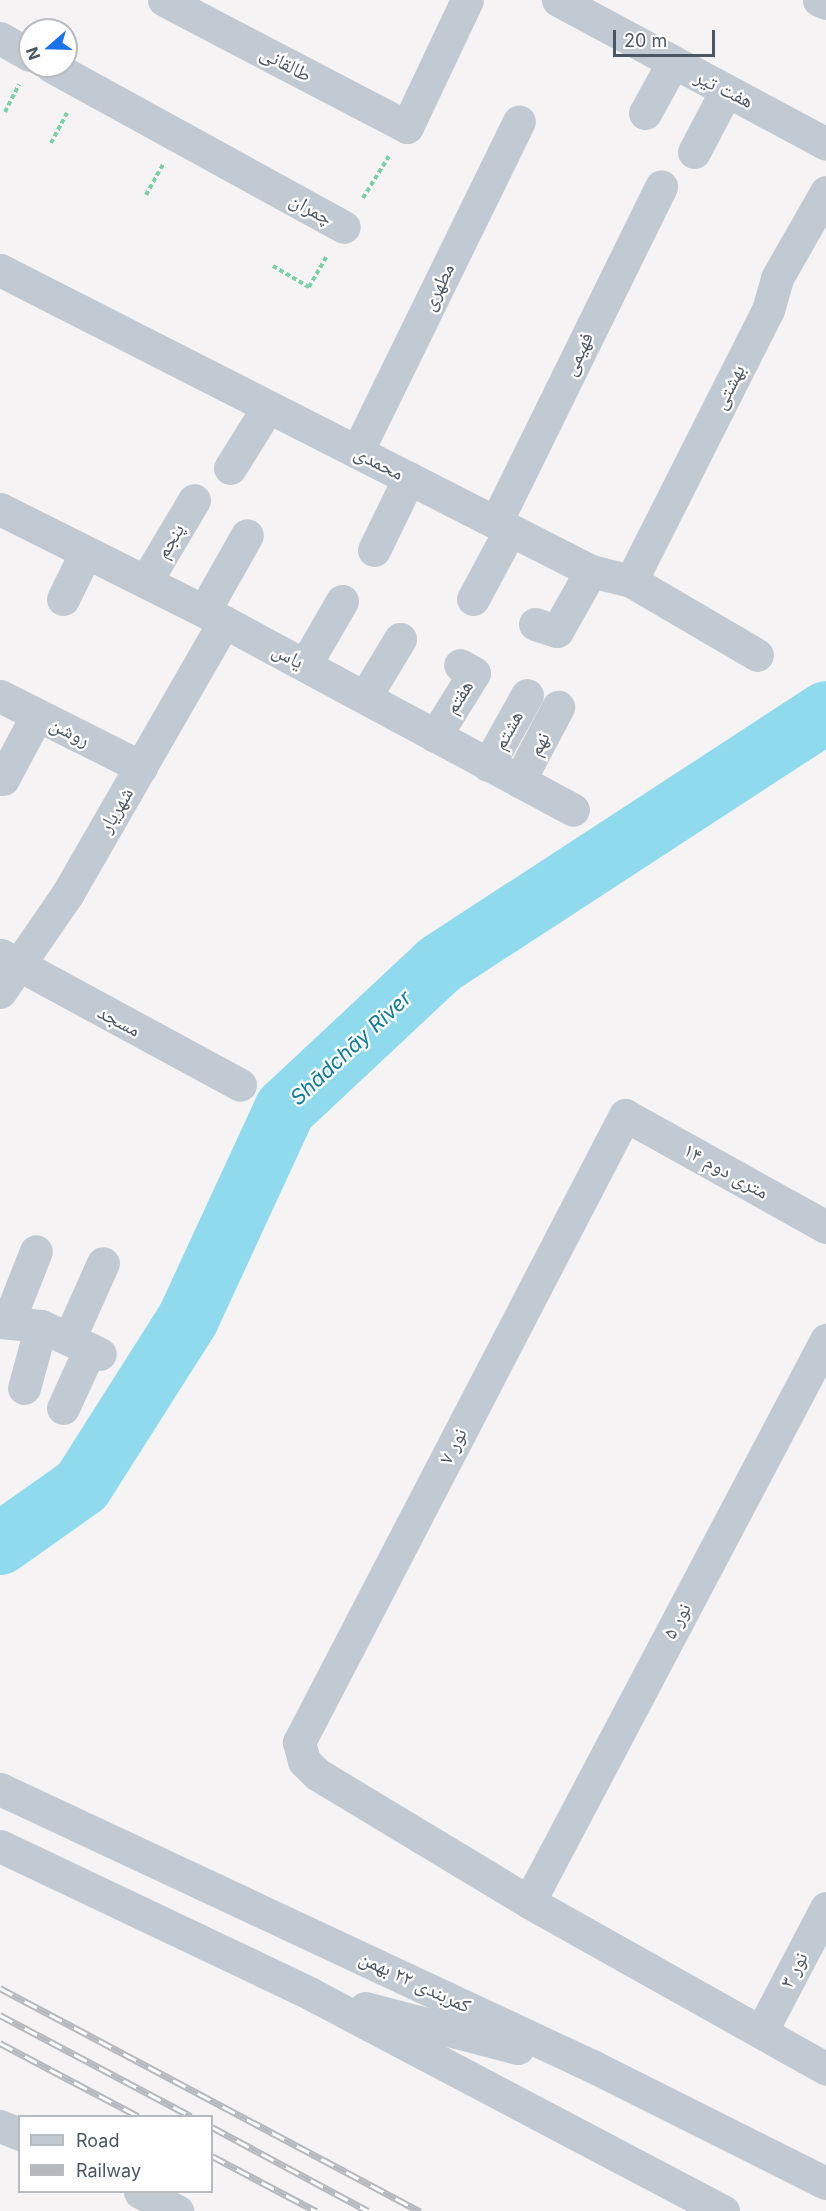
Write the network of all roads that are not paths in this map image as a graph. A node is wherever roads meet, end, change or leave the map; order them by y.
1 (164, 0) edge
2 (467, 0) edge
3 (558, 0) edge
4 (819, 0) edge
5 (826, 3) edge
6 (0, 38) edge
7 (18, 48) edge
8 (672, 64) junction
9 (73, 78) edge
10 (726, 91) junction
11 (645, 113) dead end
12 (519, 122) dead end
13 (826, 144) edge
14 (694, 152) dead end
15 (661, 186) dead end
16 (826, 192) edge
17 (344, 227) road end
18 (0, 270) edge
19 (268, 407) junction
20 (357, 452) junction
21 (230, 468) dead end
22 (409, 478) junction
23 (194, 500) dead end
24 (0, 509) edge
25 (503, 526) junction
26 (247, 535) dead end
27 (374, 550) dead end
28 (86, 552) junction
29 (591, 571) junction
30 (146, 581) junction
31 (631, 581) junction
32 (63, 599) dead end
33 (473, 599) dead end
34 (342, 601) dead end
35 (214, 616) junction
36 (535, 624) dead end
37 (400, 639) dead end
38 (757, 655) dead end
39 (305, 665) junction
40 (460, 665) dead end
41 (527, 695) dead end
42 (0, 696) edge
43 (365, 698) junction
44 (558, 707) dead end
45 (37, 715) junction
46 (435, 736) junction
47 (488, 765) junction
48 (141, 767) junction
49 (3, 779) dead end
50 (519, 781) junction
51 (573, 810) dead end
52 (6, 971) edge
53 (240, 1085) dead end
54 (625, 1115) joint
55 (826, 1227) edge
56 (36, 1251) dead end
57 (103, 1263) dead end
58 (4, 1322) edge
59 (826, 1340) edge
60 (75, 1342) junction
61 (24, 1388) dead end
62 (63, 1408) dead end
63 (0, 1789) edge
64 (0, 1846) edge
65 (529, 1902) junction
66 (826, 1908) edge
67 (311, 1994) junction
68 (761, 2032) junction
69 (594, 2067) junction
70 (826, 2069) edge
71 (0, 2126) edge
72 (18, 2133) edge
73 (826, 2183) edge
74 (142, 2193) edge
75 (177, 2211) edge
76 (723, 2211) edge

1 - 2 street, طالقانی
3 - 8 street, هفت تیر
4 - 5 street
6 - 7 street
8 - 10 street, هفت تیر
8 - 11 street
9 - 17 street, چمران
10 - 13 street, هفت تیر
10 - 14 street
12 - 20 street, مطهری
15 - 25 street, فهیمی
16 - 31 street, بهشتی
18 - 19 street, محمدی
19 - 20 street, محمدی
19 - 21 street
20 - 22 street, محمدی
22 - 25 street, محمدی
22 - 27 street
23 - 30 street, پنجم
24 - 28 street, یاس
25 - 29 street, محمدی
25 - 33 street, فهیمی
26 - 35 street, شهریار
28 - 30 street, یاس
28 - 32 street
29 - 31 street, محمدی
29 - 36 street
30 - 35 street, یاس
31 - 38 street, محمدی
34 - 39 street
35 - 39 street, یاس
35 - 48 street, شهریار
37 - 43 street
39 - 43 street, یاس
40 - 46 street, هفتم
41 - 47 street, هشتم
42 - 45 street, روشن
43 - 46 street, یاس
44 - 50 street, نهم
45 - 48 street, روشن
45 - 49 street
46 - 47 street, یاس
47 - 50 street, یاس
48 - 52 street, شهریار
50 - 51 street, یاس
52 - 53 street, مسجد
54 - 55 street, ۱۴ متری دوم
54 - 65 street, نور ۷
56 - 58 street
57 - 60 street
58 - 60 street
59 - 65 street, نور ۵
60 - 61 street
60 - 62 street
63 - 69 street, کمربندی ۲۲ بهمن
64 - 67 street
65 - 68 street
66 - 68 street, نور ۳
67 - 69 street
67 - 76 street
68 - 70 street
69 - 73 street, کمربندی ۲۲ بهمن
71 - 72 street
74 - 75 street

